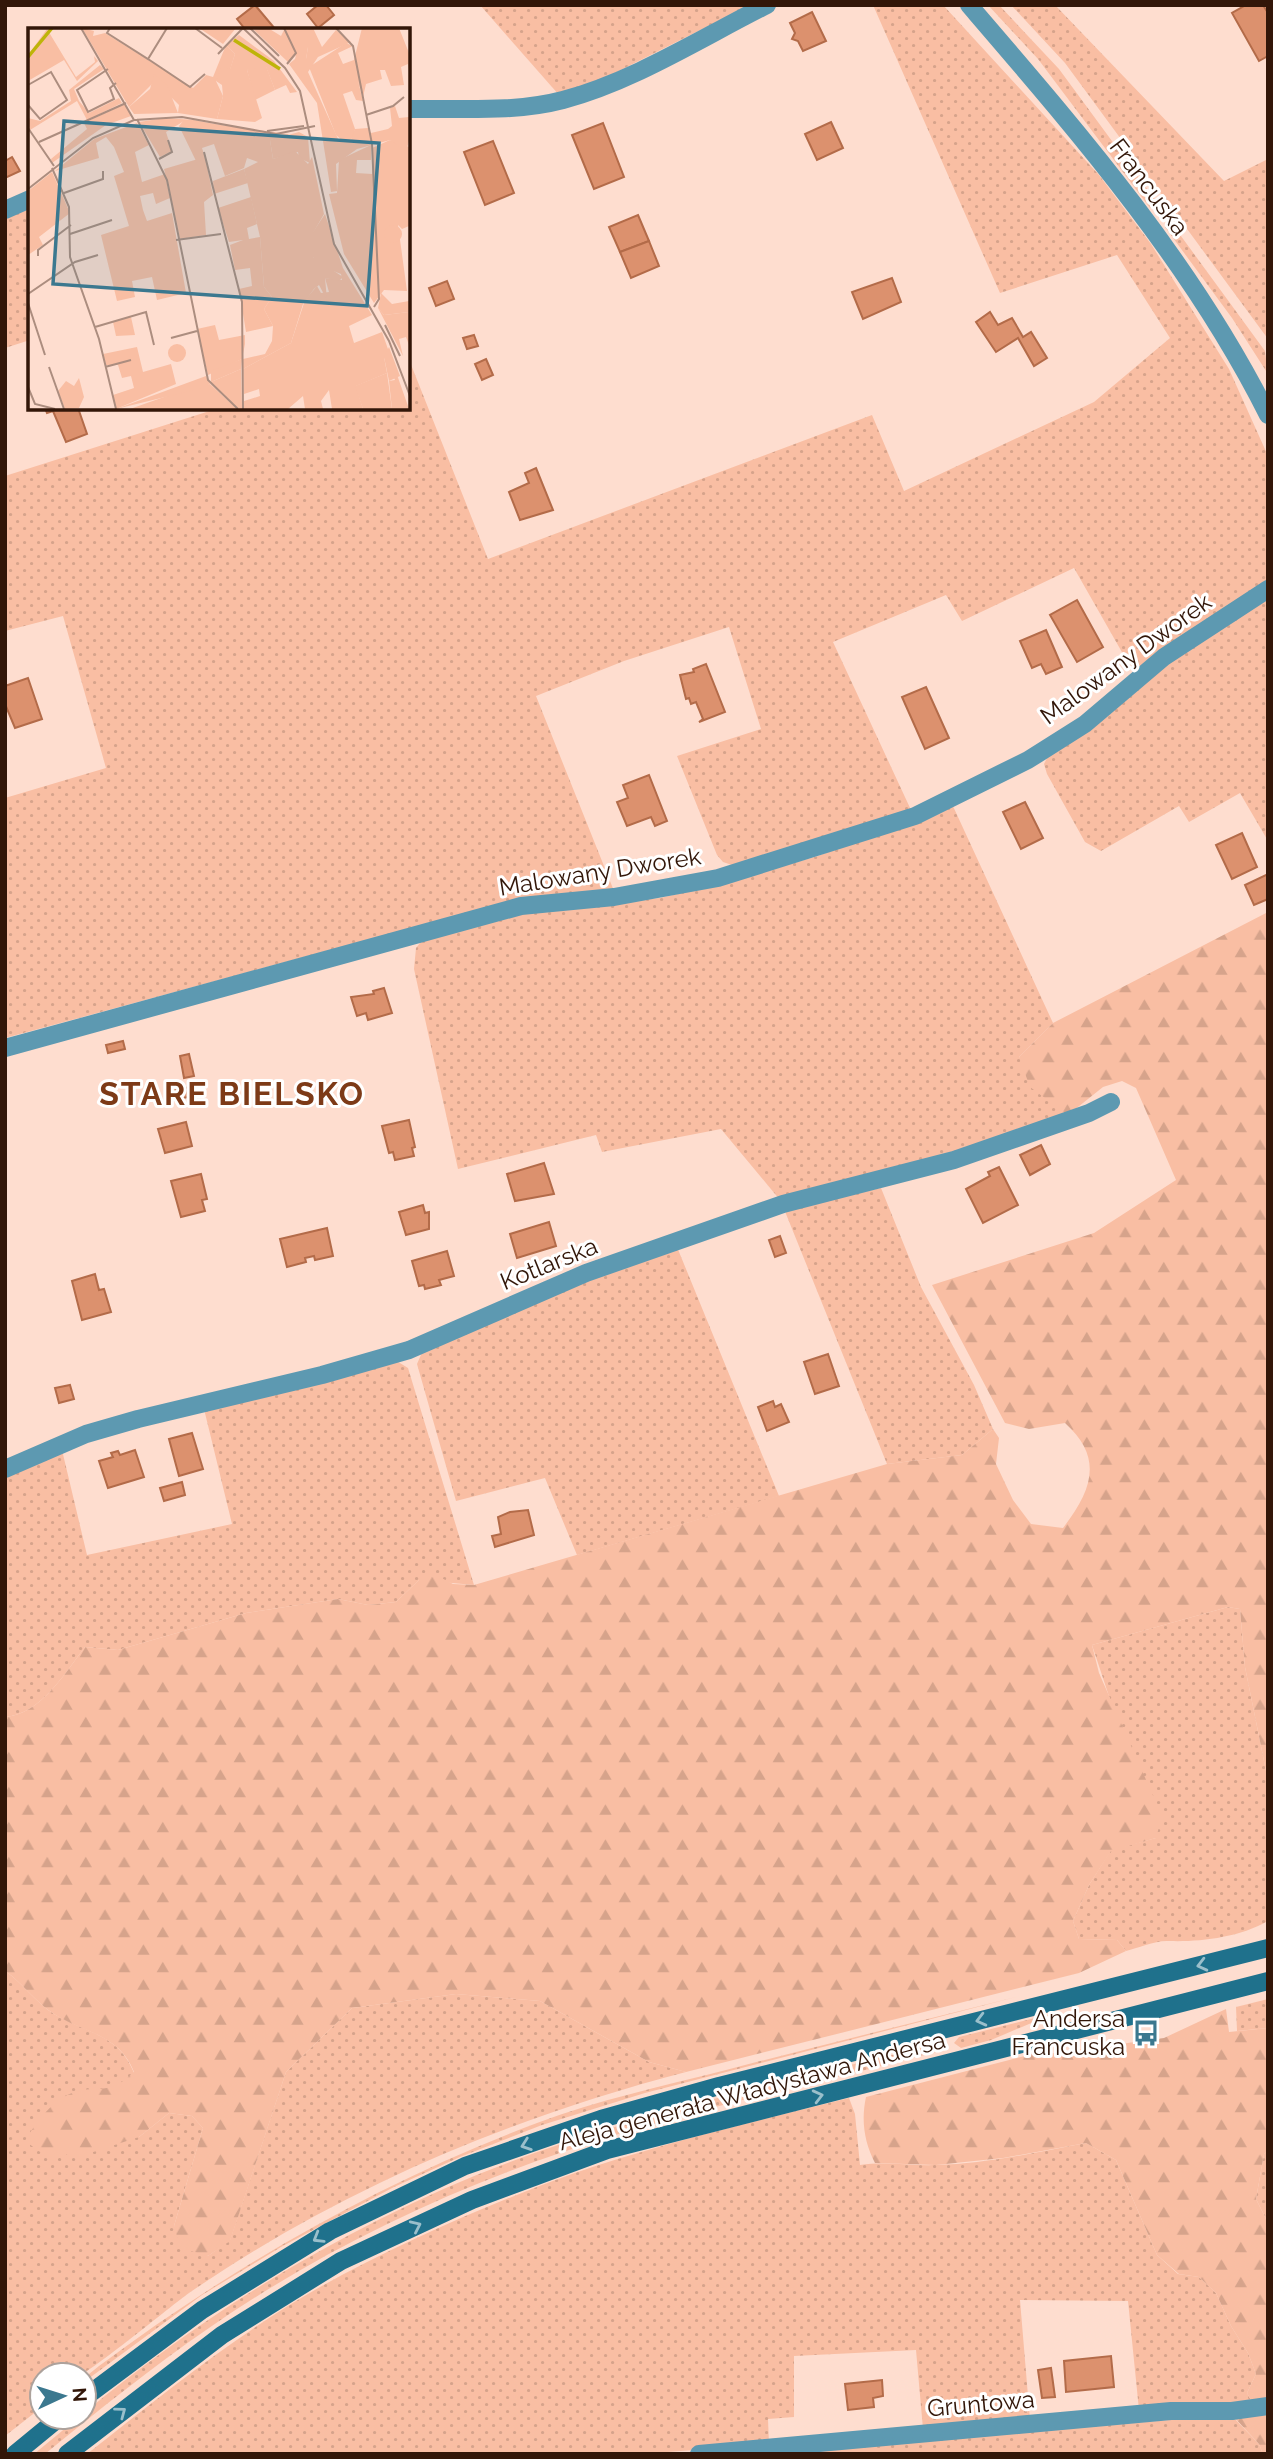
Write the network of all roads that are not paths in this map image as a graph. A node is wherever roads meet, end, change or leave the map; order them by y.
1 (767, 5) edge
2 (969, 5) edge
3 (410, 109) edge
4 (28, 200) edge
5 (5, 210) edge
6 (1268, 415) edge
7 (1268, 589) edge
8 (5, 1048) edge
9 (1111, 1101) dead end
10 (5, 1469) edge
11 (1268, 1948) edge
12 (1268, 1981) edge
13 (943, 2030) junction
14 (950, 2062) junction
15 (98, 2387) edge
16 (1268, 2406) edge
17 (43, 2431) edge
18 (15, 2454) edge
19 (67, 2454) edge
20 (699, 2454) edge

1 - 3 street
2 - 6 street, Francuska
4 - 5 street
7 - 8 street, Malowany Dworek
9 - 10 street, Kotlarska
11 -> 13 main road, Aleja generała Władysława Andersa
12 - 14 main road, Aleja generała Władysława Andersa
13 - 14 main road
13 -> 15 main road, Aleja generała Władysława Andersa
19 -> 14 main road, Aleja generała Władysława Andersa
16 - 20 street, Gruntowa
17 - 18 main road

